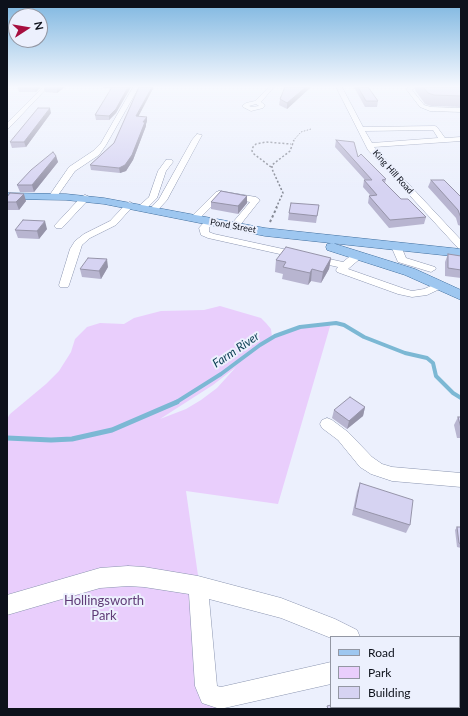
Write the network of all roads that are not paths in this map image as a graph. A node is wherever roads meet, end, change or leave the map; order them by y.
1 (15, 120) edge
2 (117, 120) edge
3 (356, 120) edge
4 (7, 127) edge
5 (360, 129) junction
6 (199, 135) dead end
7 (461, 139) edge
8 (442, 140) junction
9 (359, 143) dead end
10 (369, 144) junction
11 (170, 162) dead end
12 (7, 196) edge
13 (53, 196) junction
14 (85, 198) junction
15 (130, 205) junction
16 (148, 208) junction
17 (194, 219) junction
18 (209, 222) junction
19 (59, 226) dead end
20 (234, 227) junction
21 (279, 234) junction
22 (396, 246) junction
23 (461, 246) edge
24 (280, 250) junction
25 (461, 253) edge
26 (358, 255) junction
27 (345, 266) junction
28 (431, 268) dead end
29 (64, 285) dead end
30 (440, 285) junction
31 (461, 296) edge
32 (327, 424) dead end
33 (461, 480) edge
34 (198, 586) junction
35 (7, 605) edge
36 (348, 636) edge
37 (330, 673) edge

1 - 4 street
2 - 13 street
3 - 5 street, King Hill Road
5 - 8 street
5 - 10 street, King Hill Road
6 - 16 street
7 - 8 street
8 - 10 street
9 - 10 street
10 - 23 street, King Hill Road
11 - 16 street
12 - 13 main road, Pond Street
13 - 14 main road, Pond Street
14 - 15 main road, Pond Street
14 - 19 street
15 - 16 main road, Pond Street
15 - 29 street
16 - 17 main road, Pond Street
17 - 18 main road, Pond Street
17 - 20 street
18 - 20 main road, Pond Street
18 - 24 street
20 - 21 main road, Pond Street
21 - 22 main road, Pond Street
21 - 24 street
21 - 26 main road
22 - 25 main road, Pond Street
22 - 28 street
24 - 27 street
26 - 27 street
26 - 30 main road
27 - 30 street
30 - 31 main road
32 - 33 street
34 - 35 street
34 - 36 street
34 - 37 street

